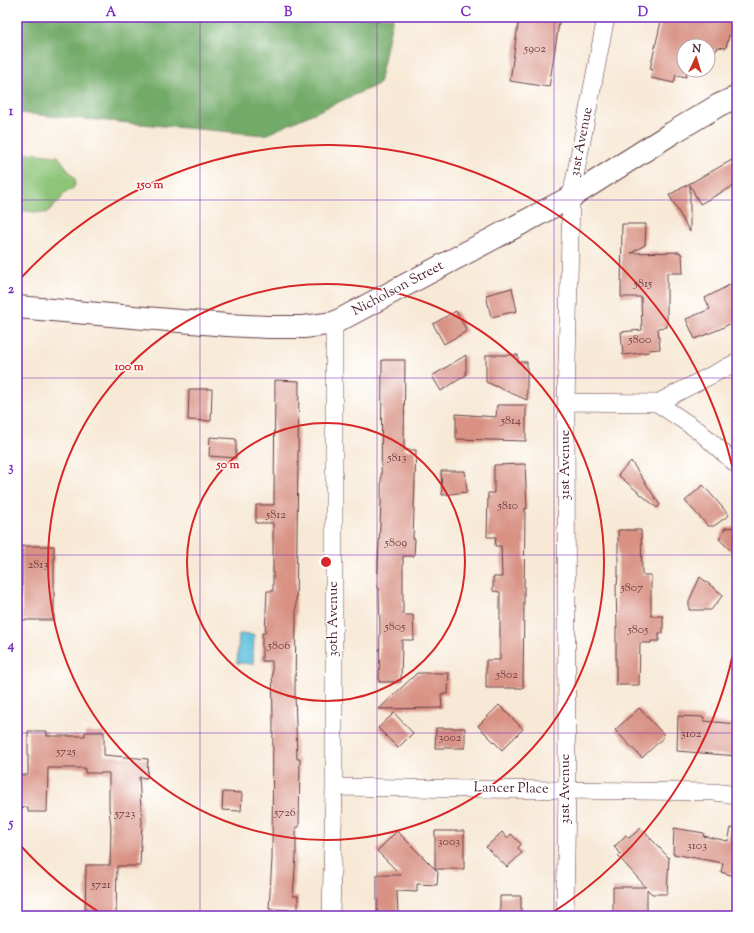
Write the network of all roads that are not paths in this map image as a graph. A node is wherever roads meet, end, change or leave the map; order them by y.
1 (606, 17) edge
2 (737, 97) edge
3 (571, 197) junction
4 (17, 307) edge
5 (334, 323) junction
6 (737, 362) edge
7 (566, 402) junction
8 (657, 403) junction
9 (737, 464) edge
10 (334, 787) junction
11 (566, 789) junction
12 (737, 794) edge
13 (331, 916) edge
14 (565, 916) edge

1 - 3 street, 31st Avenue
2 - 3 street, Nicholson Street
3 - 5 street, Nicholson Street
3 - 7 street, 31st Avenue
4 - 5 street, Nicholson Street
5 - 10 street, 30th Avenue
6 - 8 street
7 - 8 street
7 - 11 street, 31st Avenue
8 - 9 street
10 - 11 street, Lancer Place
10 - 13 street, 30th Avenue
11 - 12 street, Lancer Place
11 - 14 street, 31st Avenue

